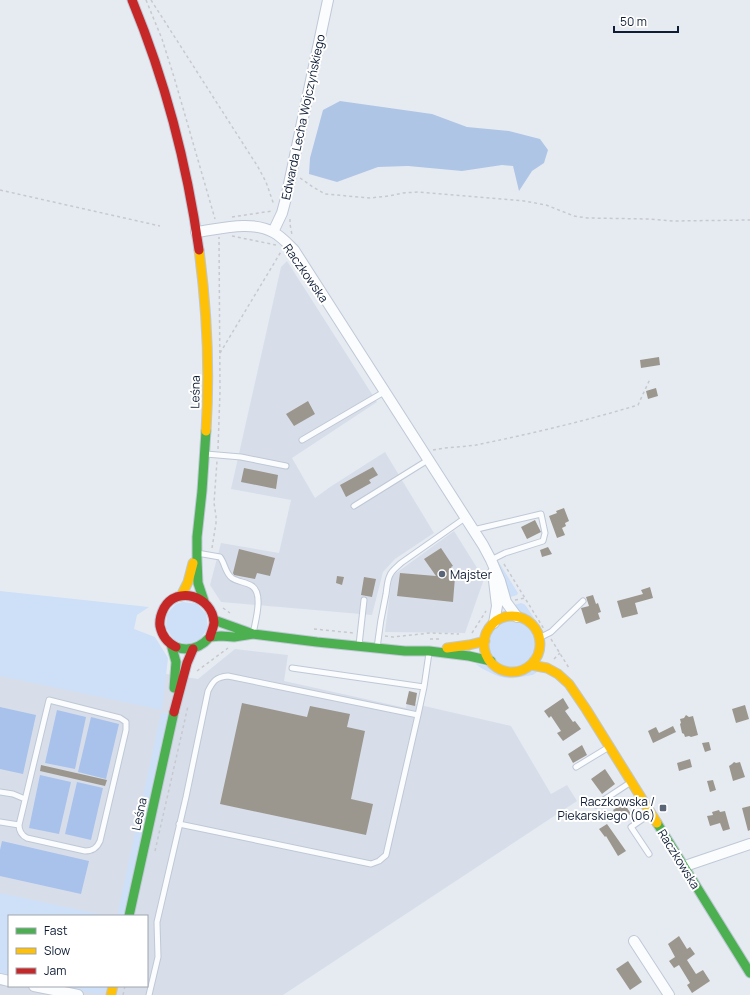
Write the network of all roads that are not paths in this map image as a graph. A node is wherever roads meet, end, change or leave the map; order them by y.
1 (132, 0) edge
2 (328, 0) edge
3 (196, 232) junction
4 (273, 232) junction
5 (384, 392) junction
6 (302, 440) dead end
7 (205, 454) junction
8 (427, 458) junction
9 (286, 466) dead end
10 (354, 506) dead end
11 (465, 518) junction
12 (473, 530) junction
13 (196, 553) junction
14 (494, 561) junction
15 (181, 596) junction
16 (364, 600) dead end
17 (204, 601) junction
18 (583, 601) dead end
19 (517, 616) junction
20 (214, 620) junction
21 (494, 623) junction
22 (253, 634) junction
23 (543, 636) junction
24 (210, 637) junction
25 (485, 641) junction
26 (171, 644) junction
27 (359, 646) junction
28 (377, 648) junction
29 (193, 649) junction
30 (540, 650) junction
31 (429, 651) junction
32 (491, 661) junction
33 (531, 665) junction
34 (292, 668) dead end
35 (569, 684) junction
36 (424, 687) junction
37 (418, 715) junction
38 (172, 718) junction
39 (610, 747) junction
40 (576, 767) dead end
41 (632, 782) junction
42 (0, 792) edge
43 (25, 799) junction
44 (596, 805) dead end
45 (651, 813) junction
46 (0, 822) edge
47 (179, 824) junction
48 (19, 825) junction
49 (750, 844) edge
50 (649, 854) dead end
51 (684, 866) junction
52 (129, 915) edge
53 (634, 941) dead end
54 (750, 973) edge
55 (39, 987) edge
56 (78, 995) edge
57 (149, 995) edge
58 (669, 995) edge

1 - 3 main road
2 - 4 street, Edwarda Lecha Wojczyńskiego
3 - 4 street, Raczkowska
3 - 7 main road, Leśna
4 - 5 street, Raczkowska
5 - 6 lane
5 - 8 street, Raczkowska
7 - 9 lane
7 - 13 main road, Leśna
8 - 10 lane
8 - 11 street, Raczkowska
11 - 12 street, Raczkowska
11 - 28 lane
12 - 14 street, Raczkowska
12 - 14 lane
13 - 15 main road, Leśna
13 - 17 main road, Leśna
13 - 22 lane
14 - 19 street, Raczkowska
14 - 21 street, Raczkowska
15 - 17 main road
15 - 26 main road
16 - 27 lane
17 - 20 main road
18 - 23 lane
19 - 21 main road
19 - 23 main road
20 - 22 main road
20 - 24 main road
21 - 25 main road
22 - 24 main road
22 - 27 main road
23 - 30 main road
24 - 29 main road
25 - 31 main road
25 - 32 main road
26 - 29 main road
26 - 38 main road, Leśna
27 - 28 main road
28 - 31 main road
29 - 38 main road, Leśna
30 - 33 main road
30 - 35 main road, Raczkowska
31 - 32 main road
31 - 36 lane
32 - 33 main road
33 - 35 main road, Raczkowska
34 - 36 lane
35 - 39 main road, Raczkowska
36 - 37 lane
37 - 47 lane
37 - 47 lane
38 - 52 main road, Leśna
39 - 40 lane
39 - 41 main road, Raczkowska
41 - 44 lane
41 - 45 main road, Raczkowska
42 - 43 lane
43 - 48 lane
43 - 48 lane
45 - 50 lane
45 - 51 main road, Raczkowska
46 - 48 lane
47 - 57 lane
49 - 51 street
51 - 54 main road, Raczkowska
53 - 58 street
55 - 56 street

